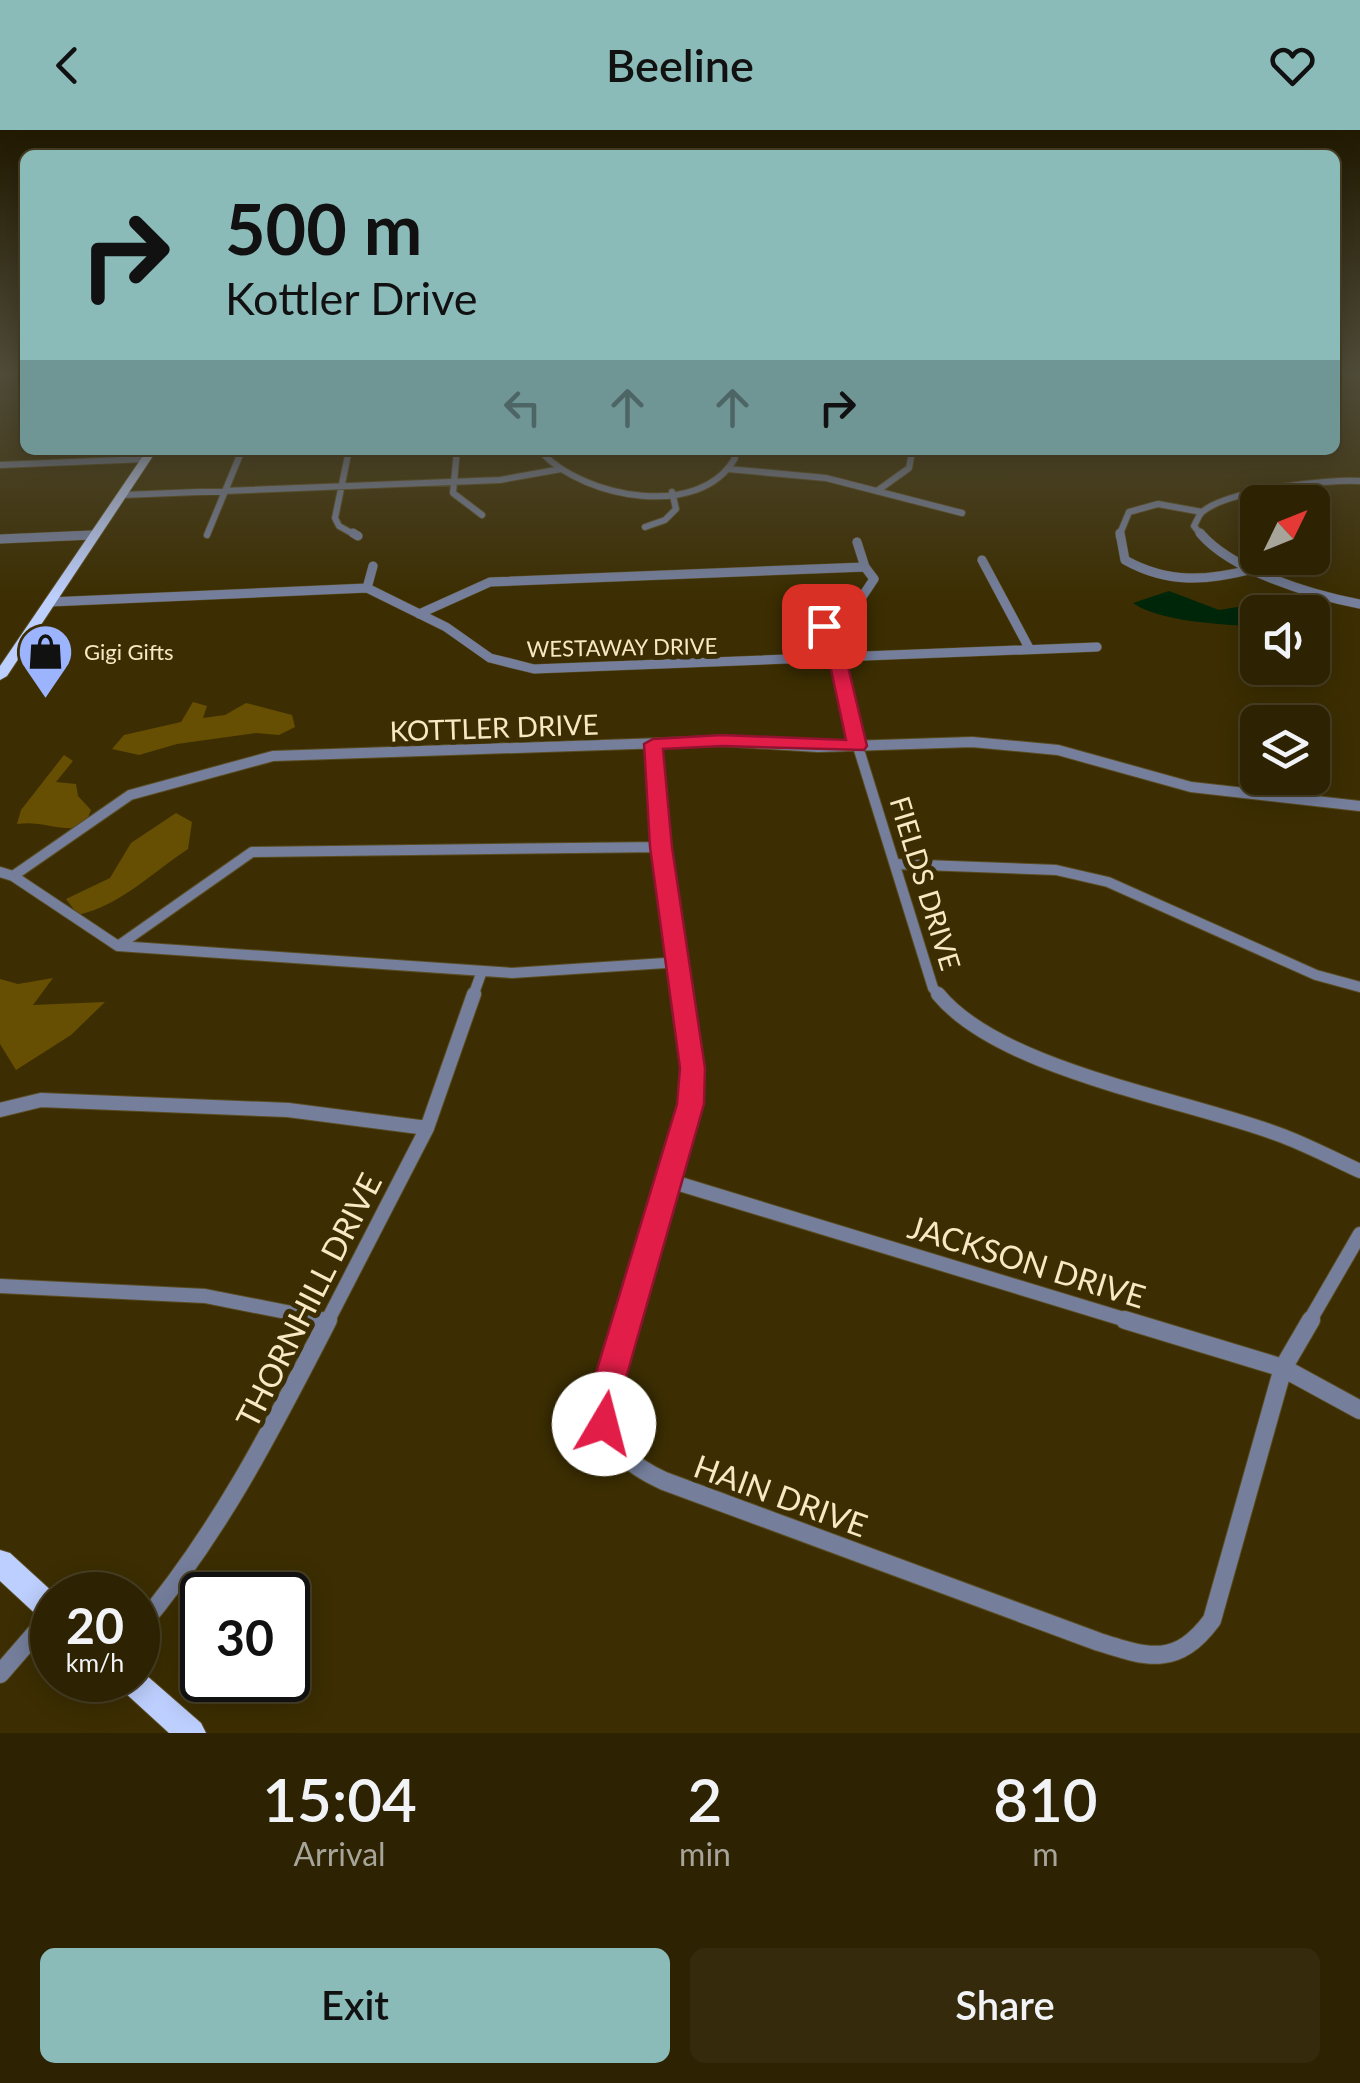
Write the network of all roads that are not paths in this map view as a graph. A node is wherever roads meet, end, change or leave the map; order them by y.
1 (148, 455) edge
2 (240, 455) edge
3 (349, 455) edge
4 (456, 455) edge
5 (544, 455) edge
6 (733, 455) edge
7 (911, 455) edge
8 (0, 465) edge
9 (560, 469) junction
10 (728, 469) junction
11 (1360, 481) edge
12 (453, 482) junction
13 (342, 486) junction
14 (226, 490) junction
15 (876, 490) junction
16 (672, 492) junction
17 (122, 494) junction
18 (1202, 512) junction
19 (962, 513) dead end
20 (482, 515) dead end
21 (645, 527) dead end
22 (207, 534) dead end
23 (92, 535) junction
24 (358, 536) dead end
25 (0, 539) edge
26 (856, 542) dead end
27 (982, 560) dead end
28 (1240, 561) edge
29 (374, 566) dead end
30 (865, 567) junction
31 (1240, 573) edge
32 (1271, 575) edge
33 (367, 588) junction
34 (48, 602) junction
35 (1360, 604) edge
36 (418, 614) junction
37 (1097, 646) dead end
38 (1029, 648) junction
39 (838, 658) junction
40 (1, 673) edge
41 (653, 744) junction
42 (857, 746) junction
43 (1360, 806) edge
44 (661, 847) junction
45 (896, 864) junction
46 (7, 874) edge
47 (118, 946) junction
48 (680, 962) junction
49 (482, 972) junction
50 (1360, 988) edge
51 (0, 1110) edge
52 (426, 1128) junction
53 (1360, 1171) edge
54 (670, 1181) junction
55 (1360, 1234) edge
56 (0, 1286) edge
57 (326, 1320) junction
58 (1283, 1368) junction
59 (1360, 1410) edge
60 (0, 1563) edge
61 (30, 1591) edge
62 (160, 1603) edge
63 (30, 1638) edge
64 (0, 1674) edge
65 (156, 1702) edge
66 (191, 1733) edge

1 - 8 street
1 - 17 main road
2 - 14 street
3 - 13 street
4 - 12 street
5 - 9 street
6 - 10 street
7 - 15 street
9 - 12 street
9 - 16 street
10 - 15 street
10 - 16 street
11 - 18 street
12 - 13 street
12 - 20 street
13 - 14 street
13 - 24 street
14 - 17 street
14 - 22 street
15 - 19 street
16 - 21 street
17 - 23 main road
18 - 28 street
18 - 31 street
23 - 25 street
23 - 34 main road
26 - 30 street
27 - 38 street
29 - 33 street
30 - 36 street
30 - 39 street, FIELDS DRIVE
32 - 35 street
33 - 34 street, WESTAWAY DRIVE
33 - 36 street, WESTAWAY DRIVE
34 - 40 main road
36 - 39 street, WESTAWAY DRIVE
37 - 38 street, WESTAWAY DRIVE
38 - 39 street, WESTAWAY DRIVE
39 - 42 street, FIELDS DRIVE
41 - 42 street, KOTTLER DRIVE
41 - 44 street, HAIN DRIVE
41 - 46 street, KOTTLER DRIVE
42 - 43 street, KOTTLER DRIVE
42 - 45 street, FIELDS DRIVE
44 - 47 street
44 - 48 street, HAIN DRIVE
45 - 50 street
45 - 53 street, FIELDS DRIVE
46 - 47 street
47 - 49 street
48 - 49 street
48 - 54 street, HAIN DRIVE
49 - 52 street, THORNHILL DRIVE
51 - 52 street
52 - 57 street, THORNHILL DRIVE
54 - 58 street, JACKSON DRIVE
54 - 58 street, HAIN DRIVE
55 - 58 street, HAIN DRIVE
56 - 57 street
57 - 62 street, THORNHILL DRIVE
58 - 59 street, JACKSON DRIVE
60 - 61 main road
63 - 64 street
65 - 66 main road

